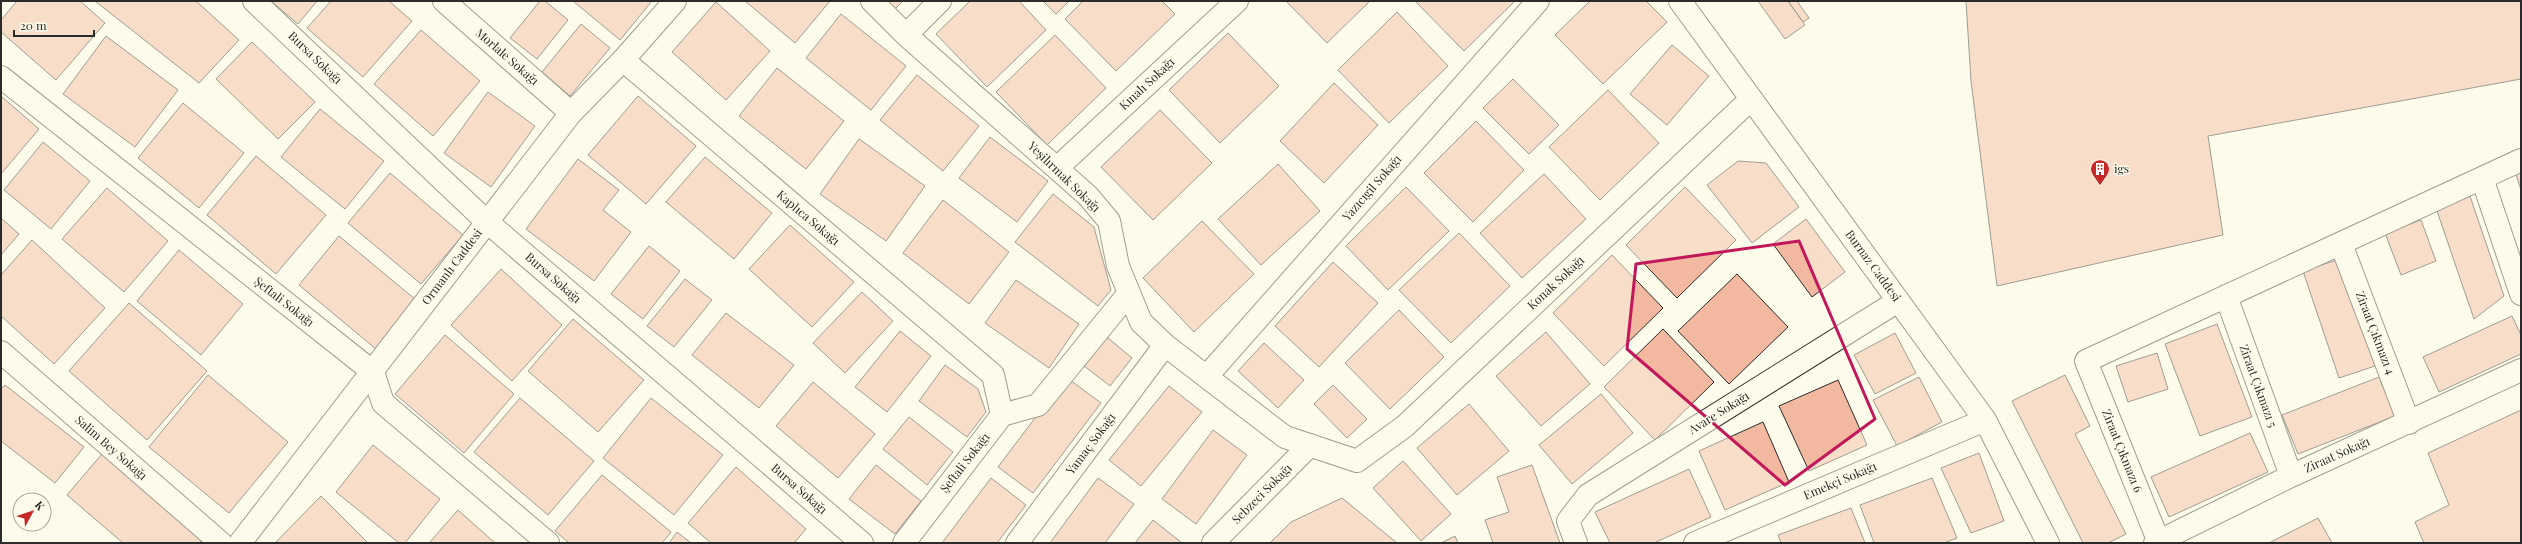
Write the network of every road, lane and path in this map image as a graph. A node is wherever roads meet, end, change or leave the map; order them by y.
1 (254, 1) edge
2 (444, 1) edge
3 (675, 1) edge
4 (872, 1) edge
5 (940, 1) edge
6 (1237, 1) edge
7 (1538, 1) edge
8 (1680, 1) edge
9 (906, 35) junction
10 (623, 60) junction
11 (1, 77) edge
12 (1751, 99) junction
13 (571, 113) junction
14 (2521, 160) edge
15 (1057, 168) junction
16 (2482, 178) junction
17 (486, 221) junction
18 (2341, 244) junction
19 (1129, 292) junction
20 (2521, 294) edge
21 (2226, 296) junction
22 (1898, 301) junction
23 (1103, 308) dead end
24 (1165, 345) junction
25 (1, 352) edge
26 (2521, 370) edge
27 (373, 372) junction
28 (1207, 376) junction
29 (1045, 384) dead end
30 (1002, 415) junction
31 (1985, 420) junction
32 (2409, 422) junction
33 (1310, 445) junction
34 (1357, 461) joint
35 (2291, 476) junction
36 (2157, 542) edge
37 (221, 543) edge
38 (240, 543) edge
39 (548, 543) edge
40 (862, 543) edge
41 (904, 543) edge
42 (1017, 543) edge
43 (1214, 543) edge
44 (1576, 543) edge
45 (1695, 543) edge
46 (2048, 543) edge

1 - 17 street, Bursa Sokağı
2 - 13 street, Morlale Sokağı
3 - 10 street, Ormanlı Caddesi
4 - 9 street, Yeşilırmak Sokağı
5 - 9 street
6 - 15 street, Kınalı Sokağı
7 - 28 street, Yazıcıgil Sokağı
8 - 12 street, Burnaz Caddesi
9 - 15 street, Yeşilırmak Sokağı
10 - 13 street, Ormanlı Caddesi
10 - 30 street, Kaplıca Sokağı
11 - 27 street, Şeftali Sokağı
12 - 22 street, Burnaz Caddesi
12 - 34 street, Konak Sokağı
13 - 17 street, Ormanlı Caddesi
14 - 16 street
15 - 19 street, Yeşilırmak Sokağı
16 - 18 street
16 - 20 street
17 - 27 street, Ormanlı Caddesi
17 - 40 street, Bursa Sokağı
18 - 21 street
18 - 32 street, Ziraat Çıkmazı 4
19 - 24 street, Yeşilırmak Sokağı
19 - 30 street
21 - 35 street, Ziraat Çıkmazı 5
21 - 36 street, Ziraat Çıkmazı 6
22 - 31 street, Burnaz Caddesi
22 - 44 street, Avare Sokağı
23 - 29 street
24 - 28 street, Yeşilırmak Sokağı
24 - 42 street, Yamaç Sokağı
25 - 37 street, Salim Bey Sokağı
26 - 32 street, Ziraat Sokağı
27 - 38 street, Ormanlı Caddesi
27 - 39 street
28 - 33 street, Yeşilırmak Sokağı
30 - 41 street, Şeftali Sokağı
31 - 45 street, Emekçi Sokağı
31 - 46 street, Burnaz Caddesi
32 - 35 street, Ziraat Sokağı
33 - 34 street, Yeşilırmak Sokağı
33 - 43 street, Sebzeci Sokağı
35 - 36 street, Ziraat Sokağı

